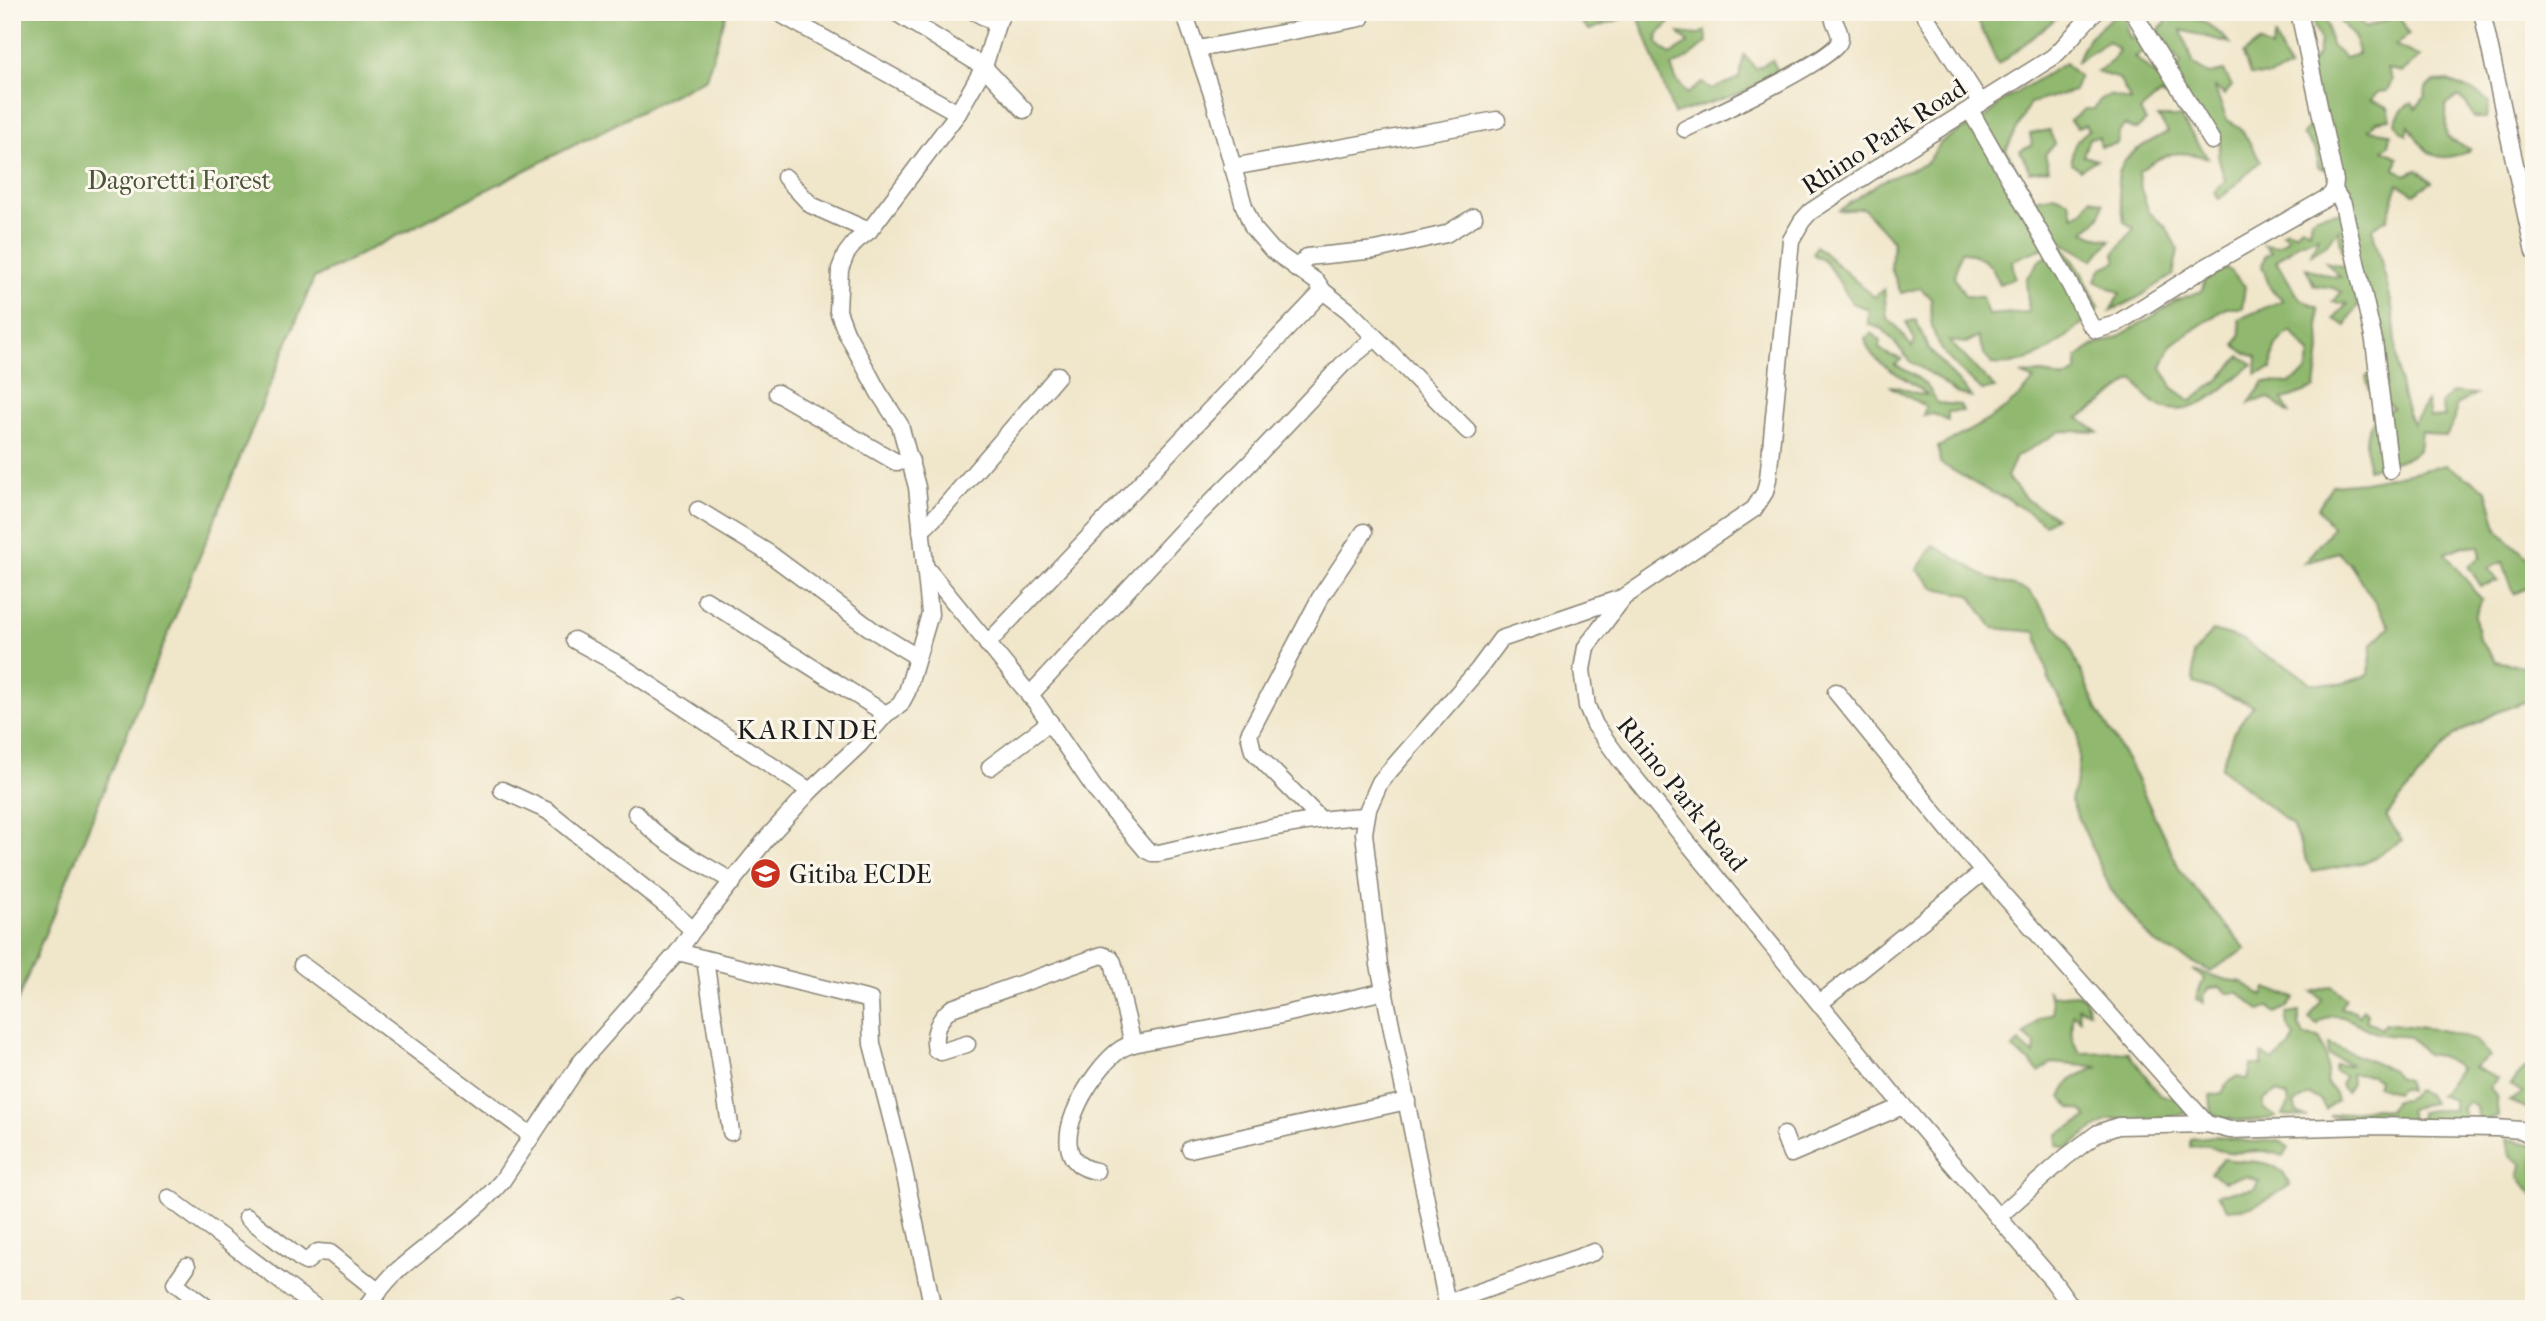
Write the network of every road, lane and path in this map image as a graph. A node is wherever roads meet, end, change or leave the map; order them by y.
1 (777, 12) edge
2 (895, 12) edge
3 (975, 12) edge
4 (1184, 12) edge
5 (1832, 12) edge
6 (1923, 12) edge
7 (2096, 12) edge
8 (2133, 12) edge
9 (2299, 12) edge
10 (2482, 12) edge
11 (1000, 18) edge
12 (1361, 18) dead end
13 (1198, 49) junction
14 (984, 67) junction
15 (1975, 106) junction
16 (1024, 110) dead end
17 (958, 113) junction
18 (1497, 120) dead end
19 (1685, 129) dead end
20 (2212, 141) dead end
21 (1233, 167) junction
22 (785, 177) dead end
23 (2334, 190) junction
24 (1474, 217) dead end
25 (869, 231) junction
26 (2534, 252) edge
27 (1296, 269) junction
28 (1323, 290) junction
29 (1375, 338) junction
30 (1058, 375) dead end
31 (777, 393) dead end
32 (1468, 430) dead end
33 (911, 461) junction
34 (2390, 470) dead end
35 (698, 510) dead end
36 (920, 531) junction
37 (1364, 532) dead end
38 (927, 569) junction
39 (1624, 597) junction
40 (706, 600) dead end
41 (573, 640) dead end
42 (986, 644) junction
43 (917, 657) junction
44 (1836, 692) dead end
45 (1030, 696) junction
46 (886, 714) junction
47 (1050, 722) junction
48 (990, 767) dead end
49 (502, 790) dead end
50 (810, 791) junction
51 (636, 813) dead end
52 (1365, 816) junction
53 (1321, 820) junction
54 (1983, 872) junction
55 (733, 882) junction
56 (693, 930) junction
57 (678, 952) junction
58 (705, 960) junction
59 (302, 965) dead end
60 (1385, 991) junction
61 (1820, 1003) junction
62 (967, 1044) dead end
63 (1133, 1044) junction
64 (1407, 1101) junction
65 (1903, 1105) junction
66 (2207, 1124) junction
67 (731, 1132) dead end
68 (1783, 1135) dead end
69 (532, 1136) junction
70 (2534, 1136) edge
71 (1189, 1149) dead end
72 (1096, 1171) dead end
73 (169, 1198) dead end
74 (247, 1217) dead end
75 (1998, 1217) junction
76 (1594, 1252) dead end
77 (187, 1266) dead end
78 (379, 1292) junction
79 (1448, 1306) edge
80 (209, 1309) edge
81 (318, 1309) edge
82 (365, 1309) edge
83 (933, 1309) edge
84 (2073, 1309) edge

1 - 17 street
2 - 14 street
3 - 11 street
4 - 13 street
5 - 19 street
6 - 15 street
7 - 15 street, Rhino Park Road
8 - 20 street
9 - 23 street
10 - 26 street
11 - 14 street
12 - 13 street
13 - 21 street
14 - 16 street
14 - 17 street
15 - 23 street
15 - 39 street, Rhino Park Road
17 - 25 street
18 - 21 street
21 - 27 street
22 - 25 street
23 - 34 street
24 - 27 street
25 - 33 street
27 - 28 street
28 - 29 street
28 - 42 street
29 - 32 street
29 - 45 street
30 - 36 street
31 - 33 street
33 - 36 street
35 - 43 street
36 - 38 street
37 - 53 street
38 - 42 street
38 - 43 street
39 - 52 street
39 - 61 street, Rhino Park Road
40 - 46 street
41 - 50 street
42 - 45 street
43 - 46 street
44 - 54 street
45 - 47 street
46 - 50 street
47 - 48 street
47 - 53 street
49 - 56 street
50 - 55 street
51 - 55 street
52 - 53 street
52 - 60 street
54 - 61 street
54 - 66 street
55 - 56 street
56 - 57 street
57 - 58 street
57 - 69 street
58 - 67 street
58 - 83 street
59 - 69 street
60 - 63 street
60 - 64 street
61 - 65 street, Rhino Park Road
62 - 63 street
63 - 72 street
64 - 71 street
64 - 79 street
65 - 68 street
65 - 75 street, Rhino Park Road
66 - 70 street
66 - 75 street
69 - 78 street
73 - 81 street
74 - 78 street
75 - 84 street, Rhino Park Road
76 - 79 street
77 - 80 street
78 - 82 street

